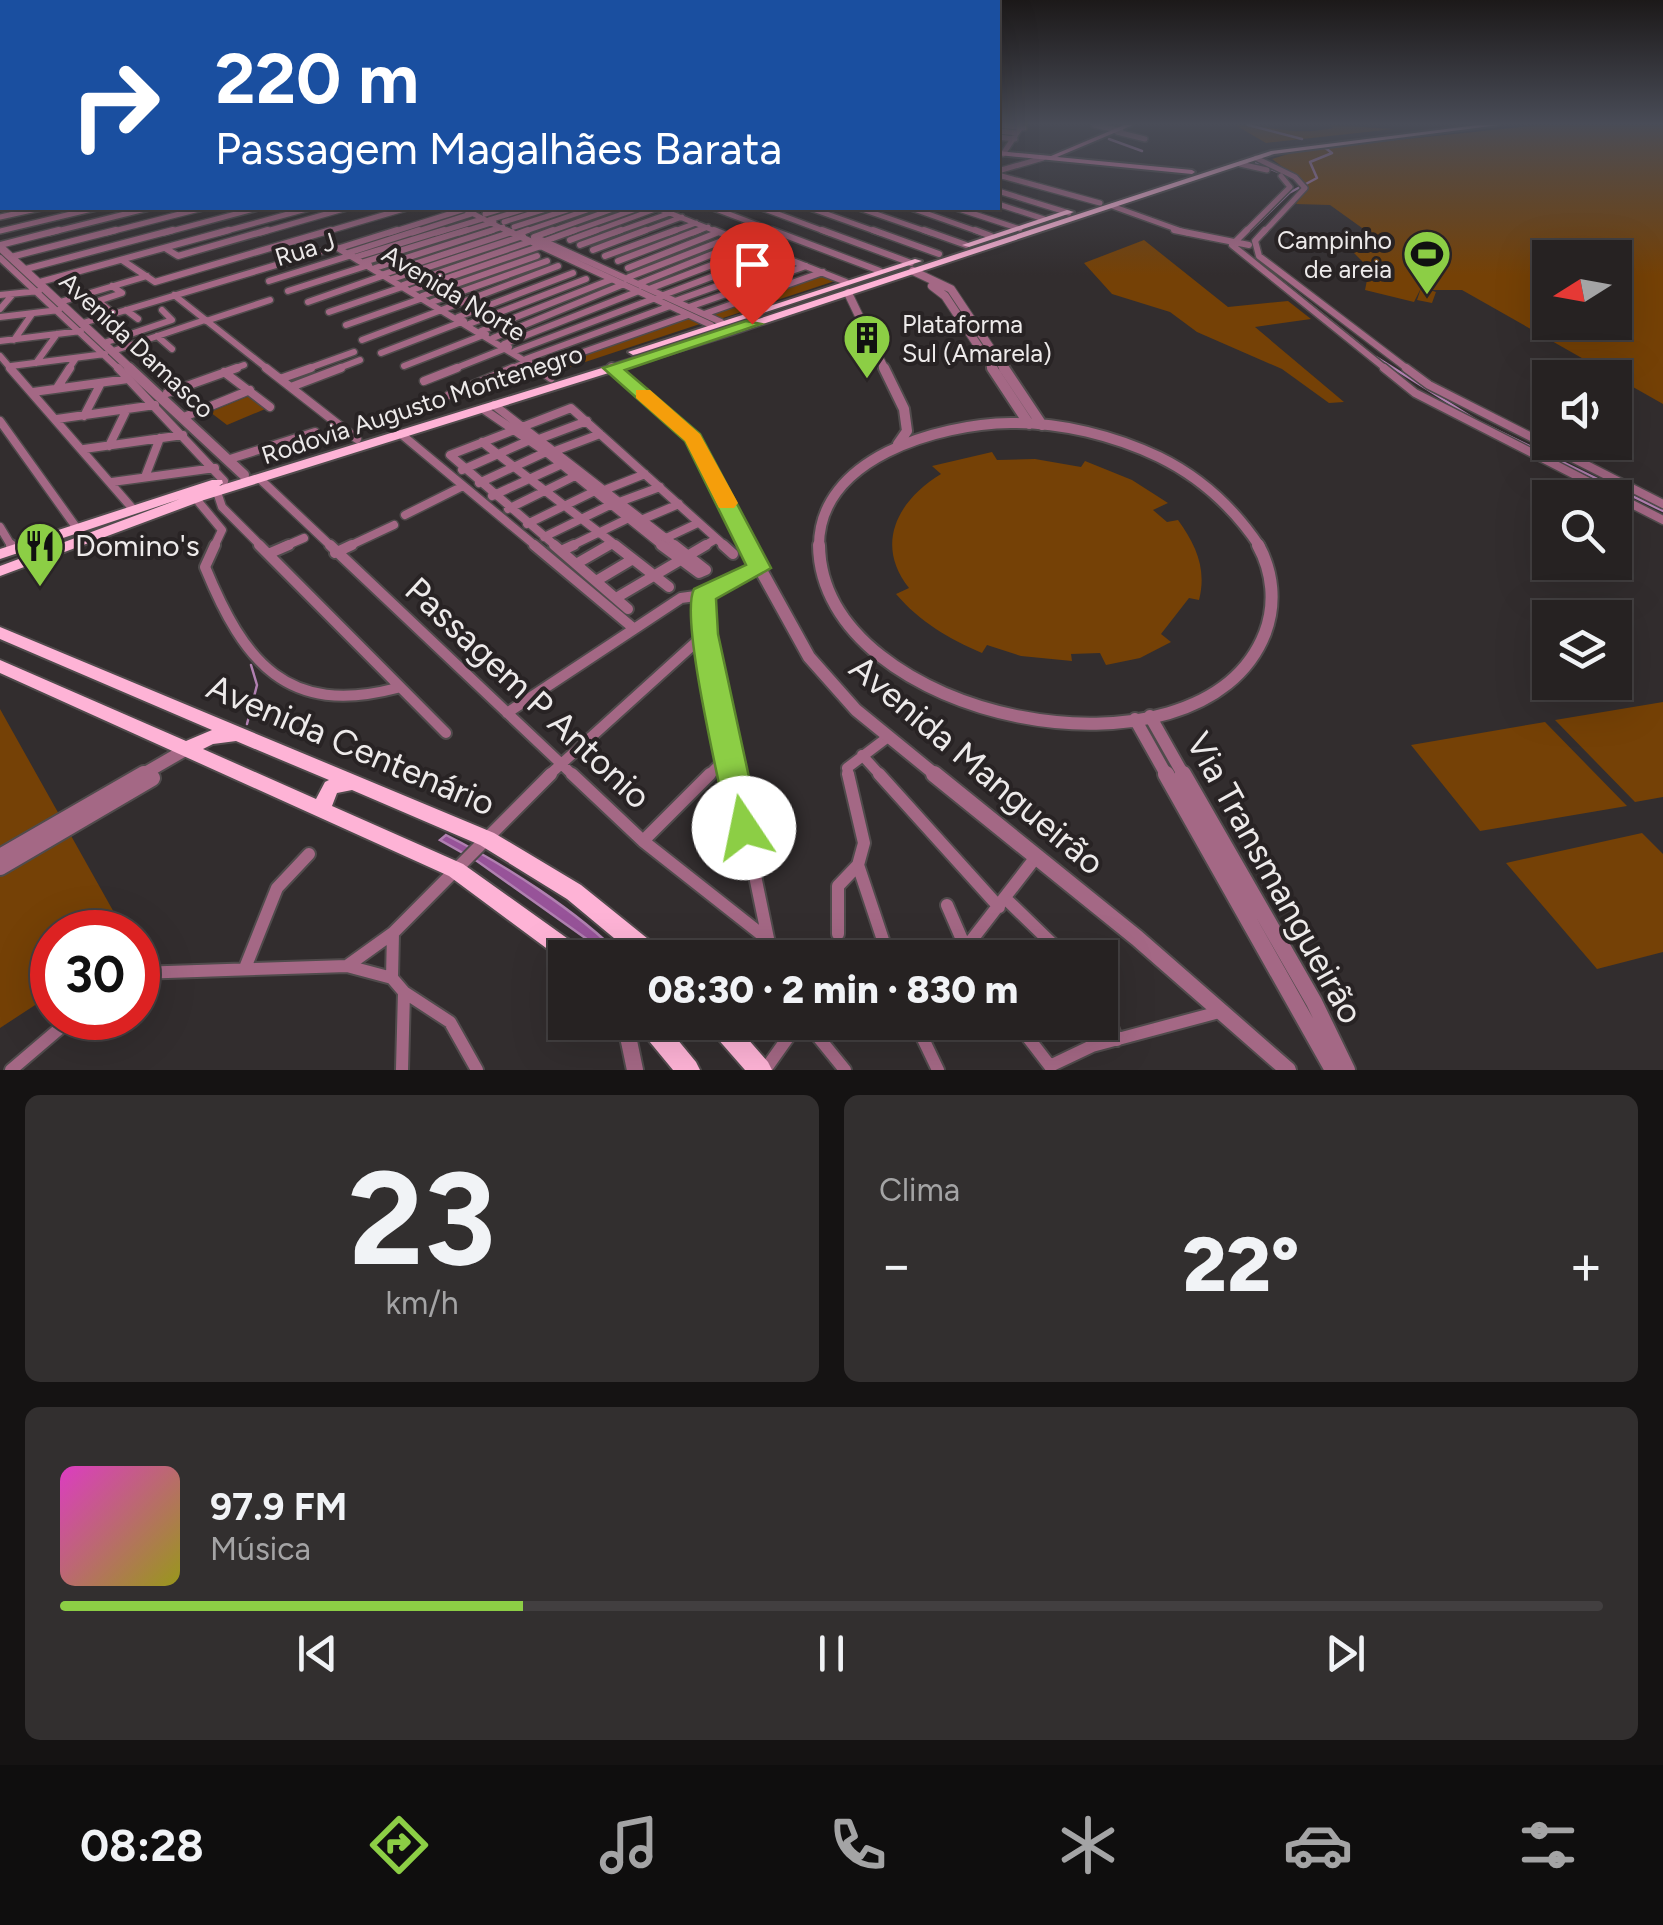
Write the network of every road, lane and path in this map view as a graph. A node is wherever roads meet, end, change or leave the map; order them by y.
1 (1005, 175) edge
2 (1169, 175) edge
3 (1184, 175) edge
4 (1204, 175) edge
5 (1277, 175) edge
6 (1289, 175) edge
7 (1170, 180) junction
8 (1000, 192) edge
9 (1000, 205) edge
10 (1106, 205) junction
11 (32, 210) edge
12 (88, 210) edge
13 (141, 210) edge
14 (196, 210) edge
15 (220, 210) edge
16 (249, 210) edge
17 (302, 210) edge
18 (328, 210) edge
19 (400, 210) edge
20 (465, 210) edge
21 (465, 210) edge
22 (470, 210) edge
23 (502, 210) edge
24 (520, 210) edge
25 (544, 210) edge
26 (569, 210) edge
27 (587, 210) edge
28 (609, 210) edge
29 (633, 210) edge
30 (652, 210) edge
31 (664, 210) edge
32 (718, 210) edge
33 (767, 210) edge
34 (816, 210) edge
35 (866, 210) edge
36 (873, 210) edge
37 (917, 210) edge
38 (962, 210) edge
39 (869, 211) junction
40 (670, 212) junction
41 (1069, 212) junction
42 (286, 214) junction
43 (228, 215) junction
44 (0, 217) edge
45 (682, 217) junction
46 (489, 218) junction
47 (1044, 219) junction
48 (301, 220) junction
49 (697, 223) junction
50 (250, 224) junction
51 (503, 225) junction
52 (708, 227) junction
53 (1018, 228) junction
54 (0, 231) edge
55 (266, 231) junction
56 (720, 232) junction
57 (523, 234) junction
58 (997, 234) junction
59 (1030, 234) junction
60 (205, 236) junction
61 (560, 236) junction
62 (732, 236) junction
63 (570, 240) junction
64 (745, 242) junction
65 (1235, 243) junction
66 (223, 244) junction
67 (580, 245) junction
68 (966, 245) junction
69 (1249, 245) dead end
70 (0, 246) edge
71 (759, 247) junction
72 (165, 248) junction
73 (337, 248) junction
74 (541, 248) junction
75 (982, 249) junction
76 (592, 250) junction
77 (775, 253) junction
78 (939, 254) junction
79 (352, 255) junction
80 (605, 256) junction
81 (0, 258) edge
82 (677, 258) junction
83 (122, 260) junction
84 (791, 260) junction
85 (547, 261) junction
86 (618, 261) junction
87 (7, 264) edge
88 (689, 264) junction
89 (369, 265) junction
90 (558, 266) junction
91 (806, 266) junction
92 (628, 268) junction
93 (26, 269) junction
94 (909, 269) junction
95 (880, 271) junction
96 (823, 272) junction
97 (573, 273) junction
98 (147, 276) junction
99 (387, 276) junction
100 (608, 278) junction
101 (586, 279) junction
102 (626, 279) junction
103 (269, 281) dead end
104 (112, 286) junction
105 (40, 287) junction
106 (406, 287) junction
107 (639, 287) junction
108 (846, 288) junction
109 (649, 289) junction
110 (288, 291) dead end
111 (14, 294) junction
112 (174, 295) junction
113 (0, 296) edge
114 (658, 296) junction
115 (423, 297) junction
116 (270, 300) dead end
117 (1315, 301) dead end
118 (308, 302) dead end
119 (432, 302) junction
120 (1300, 303) junction
121 (673, 304) junction
122 (59, 306) junction
123 (444, 309) junction
124 (0, 310) edge
125 (126, 310) junction
126 (162, 310) dead end
127 (688, 311) junction
128 (329, 312) dead end
129 (113, 313) junction
130 (32, 314) junction
131 (704, 314) junction
132 (0, 317) edge
133 (138, 319) dead end
134 (205, 320) junction
135 (464, 321) junction
136 (716, 324) junction
137 (346, 325) dead end
138 (82, 327) junction
139 (57, 334) junction
140 (487, 334) junction
141 (157, 336) junction
142 (14, 340) junction
143 (362, 340) dead end
144 (0, 342) edge
145 (172, 348) dead end
146 (509, 348) junction
147 (108, 349) junction
148 (381, 354) dead end
149 (0, 356) edge
150 (76, 358) junction
151 (527, 360) junction
152 (36, 363) junction
153 (244, 365) dead end
154 (11, 366) junction
155 (404, 366) dead end
156 (538, 368) junction
157 (612, 368) junction
158 (224, 372) junction
159 (551, 378) junction
160 (280, 379) junction
161 (128, 380) junction
162 (424, 381) dead end
163 (101, 383) junction
164 (291, 387) junction
165 (57, 388) junction
166 (250, 390) junction
167 (33, 392) junction
168 (167, 392) dead end
169 (449, 395) dead end
170 (156, 405) junction
171 (489, 407) junction
172 (270, 408) dead end
173 (904, 409) junction
174 (127, 410) junction
175 (84, 416) junction
176 (546, 416) junction
177 (184, 417) junction
178 (57, 419) junction
179 (0, 420) edge
180 (587, 421) junction
181 (1035, 424) junction
182 (519, 427) junction
183 (560, 431) junction
184 (938, 431) junction
185 (316, 432) dead end
186 (401, 434) junction
187 (600, 434) junction
188 (183, 435) junction
189 (160, 438) junction
190 (357, 439) junction
191 (535, 439) junction
192 (482, 442) junction
193 (898, 444) junction
194 (110, 446) junction
195 (84, 449) junction
196 (550, 451) junction
197 (498, 455) junction
198 (230, 460) junction
199 (565, 462) junction
200 (513, 466) junction
201 (216, 468) junction
202 (462, 470) junction
203 (645, 474) junction
204 (244, 475) junction
205 (575, 476) junction
206 (145, 477) junction
207 (529, 478) junction
208 (1620, 478) dead end
209 (260, 479) junction
210 (112, 482) junction
211 (478, 483) junction
212 (463, 486) junction
213 (660, 487) junction
214 (608, 489) junction
215 (217, 490) junction
216 (545, 490) junction
217 (596, 492) junction
218 (492, 496) junction
219 (199, 501) junction
220 (1663, 502) edge
221 (170, 503) junction
222 (617, 503) junction
223 (679, 504) junction
224 (563, 506) junction
225 (132, 508) junction
226 (508, 508) junction
227 (405, 515) dead end
228 (580, 518) junction
229 (636, 520) junction
230 (1663, 520) edge
231 (698, 523) junction
232 (238, 524) junction
233 (394, 524) dead end
234 (527, 524) junction
235 (76, 527) junction
236 (0, 528) edge
237 (222, 530) junction
238 (598, 533) junction
239 (544, 537) junction
240 (304, 538) dead end
241 (666, 538) junction
242 (716, 538) junction
243 (612, 543) junction
244 (562, 552) junction
245 (268, 554) junction
246 (335, 554) junction
247 (733, 554) dead end
248 (682, 557) junction
249 (3, 559) edge
250 (633, 560) junction
251 (576, 564) junction
252 (759, 568) junction
253 (653, 576) junction
254 (596, 581) junction
255 (669, 587) dead end
256 (703, 595) junction
257 (616, 598) junction
258 (628, 609) dead end
259 (632, 627) junction
260 (0, 632) edge
261 (705, 634) junction
262 (0, 666) edge
263 (398, 688) junction
264 (507, 713) junction
265 (1142, 718) junction
266 (446, 733) dead end
267 (888, 738) junction
268 (255, 744) junction
269 (729, 755) junction
270 (862, 755) junction
271 (187, 756) junction
272 (560, 764) junction
273 (318, 771) junction
274 (350, 782) junction
275 (295, 795) junction
276 (322, 807) junction
277 (485, 842) junction
278 (642, 842) junction
279 (309, 854) dead end
280 (0, 857) edge
281 (1036, 857) junction
282 (858, 865) junction
283 (0, 867) edge
284 (459, 868) junction
285 (1002, 902) junction
286 (947, 905) dead end
287 (394, 933) junction
288 (838, 934) dead end
289 (766, 938) joint
290 (553, 940) edge
291 (633, 940) edge
292 (883, 940) edge
293 (961, 940) edge
294 (976, 940) edge
295 (1046, 940) edge
296 (347, 966) junction
297 (245, 968) junction
298 (160, 972) edge
299 (392, 978) junction
300 (404, 992) junction
301 (1224, 1011) junction
302 (47, 1040) edge
303 (629, 1040) edge
304 (663, 1040) edge
305 (734, 1040) edge
306 (788, 1040) edge
307 (818, 1040) edge
308 (924, 1040) edge
309 (1030, 1040) edge
310 (1117, 1040) edge
311 (1118, 1040) edge
312 (1069, 1064) edge
313 (12, 1070) edge
314 (402, 1070) edge
315 (478, 1070) edge
316 (636, 1070) edge
317 (688, 1070) edge
318 (762, 1070) edge
319 (845, 1070) edge
320 (938, 1070) edge
321 (1288, 1070) edge
322 (1332, 1070) edge
323 (1347, 1070) edge

1 - 10 street
2 - 7 main road
3 - 7 main road, Rodovia Augusto Montenegro
4 - 10 main road, Rodovia Augusto Montenegro
5 - 65 street
6 - 220 street
7 - 10 main road, Rodovia Augusto Montenegro
8 - 41 street
9 - 47 street
10 - 41 main road, Rodovia Augusto Montenegro
10 - 59 main road, Rodovia Augusto Montenegro
10 - 65 street
11 - 44 street
12 - 54 street
13 - 70 street
14 - 87 street
15 - 43 street
16 - 43 street
17 - 42 street
18 - 48 street
19 - 98 street
20 - 73 street
21 - 79 street
22 - 46 street
23 - 46 street
24 - 46 street
25 - 51 street
26 - 57 street
27 - 57 street
28 - 57 street
29 - 61 street
30 - 63 street
31 - 40 street
32 - 95 street
33 - 94 street
34 - 78 street
35 - 39 street
36 - 39 street
37 - 58 street
38 - 53 street
39 - 68 street
40 - 45 street
40 - 67 street
41 - 47 main road, Rodovia Augusto Montenegro
42 - 48 street
42 - 50 street
43 - 93 street
45 - 49 street
45 - 76 street
46 - 51 street
46 - 79 street
46 - 89 street
47 - 53 main road, Rodovia Augusto Montenegro
48 - 55 street
49 - 52 street
49 - 80 street
50 - 55 street
50 - 60 street
51 - 57 street
51 - 89 street
52 - 56 street
52 - 86 street
53 - 58 main road, Rodovia Augusto Montenegro
53 - 59 main road
55 - 66 street
56 - 62 street
56 - 92 street
57 - 74 street
57 - 99 street
57 - 106 street
58 - 68 main road, Rodovia Augusto Montenegro
58 - 75 main road
59 - 75 main road, Rodovia Augusto Montenegro
60 - 66 street
60 - 72 street
61 - 63 street
61 - 74 street
62 - 64 street
62 - 82 street
63 - 67 street
64 - 71 street
64 - 88 street
65 - 69 street
65 - 120 street
66 - 72 street
67 - 76 street
68 - 78 main road, Rodovia Augusto Montenegro
70 - 87 street, Avenida Damasco
71 - 77 street
71 - 109 street
72 - 83 street
73 - 79 street, Avenida Norte
73 - 112 street
74 - 85 street
74 - 100 street
74 - 102 street
74 - 106 street
74 - 115 street
75 - 94 main road, Rodovia Augusto Montenegro
76 - 80 street
77 - 84 street
77 - 114 street
78 - 94 main road, Rodovia Augusto Montenegro
79 - 89 street, Avenida Norte
79 - 103 street, Rua J
80 - 86 street
81 - 87 street, Avenida Damasco
82 - 88 street
82 - 102 street
83 - 98 street
83 - 105 street
84 - 91 street
84 - 121 street
85 - 90 street
85 - 119 street
86 - 92 street
87 - 93 street, Avenida Damasco
87 - 105 street, Avenida Damasco
88 - 107 street
89 - 99 street, Avenida Norte
89 - 110 street
90 - 97 street
90 - 123 street
91 - 96 street
91 - 127 street
92 - 102 street
93 - 105 street, Avenida Damasco
94 - 95 main road, Rodovia Augusto Montenegro
94 - 108 main road, Rodovia Augusto Montenegro
94 - 181 street
95 - 108 main road, Rodovia Augusto Montenegro
96 - 108 street
96 - 131 street
97 - 101 street
97 - 135 street
98 - 104 street
99 - 106 street, Avenida Norte
99 - 118 street
100 - 101 street
100 - 102 street
100 - 140 street
101 - 135 street
102 - 107 street
102 - 140 street
104 - 122 street
104 - 129 street
105 - 111 street
105 - 122 street, Avenida Damasco
106 - 115 street, Avenida Norte
106 - 128 street
107 - 109 street
107 - 114 street
107 - 146 street
108 - 136 main road, Rodovia Augusto Montenegro
108 - 157 main road, Rodovia Augusto Montenegro
108 - 173 street
109 - 114 street
111 - 113 street
111 - 124 street
112 - 125 street
112 - 134 street
114 - 121 street
114 - 146 street
115 - 119 street, Avenida Norte
115 - 137 street
116 - 134 street
117 - 120 street
119 - 123 street, Avenida Norte
120 - 230 street
121 - 127 street
121 - 151 street
122 - 130 street
122 - 138 street, Avenida Damasco
123 - 135 street, Avenida Norte
123 - 143 street
125 - 129 street
125 - 133 street
126 - 147 street
127 - 131 street
127 - 136 street
127 - 156 street
129 - 138 street
130 - 132 street
130 - 142 street
131 - 136 street
134 - 141 street
134 - 160 street
135 - 140 street, Avenida Norte
135 - 148 street
136 - 159 main road, Rodovia Augusto Montenegro
138 - 139 street
138 - 147 street, Avenida Damasco
139 - 142 street
139 - 152 street
140 - 146 street, Avenida Norte
140 - 155 street
141 - 145 street
141 - 147 street
142 - 144 street
146 - 151 street, Avenida Norte
146 - 162 street
147 - 150 street
147 - 161 street, Avenida Damasco
147 - 177 street, Avenida Damasco
149 - 154 street
150 - 152 street
150 - 165 street
151 - 156 street, Avenida Norte
151 - 169 street
152 - 154 street
153 - 158 street
154 - 167 street
156 - 159 street, Avenida Norte
157 - 171 main road, Rodovia Augusto Montenegro
157 - 252 street, Avenida Mangueirão
158 - 166 street
158 - 168 street
159 - 190 main road, Rodovia Augusto Montenegro
160 - 164 street
160 - 164 street
161 - 163 street
161 - 170 street, Avenida Damasco
163 - 165 street
163 - 175 street
164 - 190 street
165 - 167 street
166 - 172 street
166 - 177 street
167 - 178 street
170 - 174 street
170 - 188 street, Avenida Damasco
171 - 182 street
171 - 186 main road, Rodovia Augusto Montenegro
173 - 184 street
173 - 193 street
174 - 175 street
174 - 194 street
175 - 178 street
176 - 180 street
176 - 182 street
176 - 183 street
177 - 198 street, Avenida Damasco
178 - 195 street
179 - 235 street
180 - 183 street
180 - 187 street
181 - 184 street, Via Transmangueirão
181 - 265 street, Via Transmangueirão
182 - 191 street
182 - 192 street
183 - 191 street
184 - 193 street, Via Transmangueirão
185 - 198 street
186 - 209 main road, Rodovia Augusto Montenegro
186 - 212 street
187 - 196 street
187 - 203 street
188 - 189 street
188 - 201 street, Avenida Damasco
189 - 194 street
189 - 206 street
190 - 204 main road, Rodovia Augusto Montenegro
191 - 196 street
191 - 197 street
192 - 197 street
192 - 202 street
193 - 265 street, Via Transmangueirão
194 - 195 street
195 - 210 street
196 - 199 street
196 - 200 street
197 - 200 street
197 - 202 street
198 - 204 street, Avenida Damasco
199 - 205 street
199 - 207 street
199 - 214 street
200 - 207 street
200 - 211 street
201 - 206 street
201 - 215 street, Avenida Damasco
202 - 211 street
203 - 213 street
203 - 214 street
204 - 215 main road, Rodovia Augusto Montenegro
205 - 216 street
205 - 217 street
206 - 210 street
207 - 216 street
207 - 218 street
208 - 220 street
209 - 215 main road, Rodovia Augusto Montenegro
209 - 246 street, Passagem P Antonio
210 - 225 street
211 - 218 street
212 - 227 street
212 - 259 street
213 - 222 street
213 - 223 street
214 - 222 street
215 - 219 main road, Rodovia Augusto Montenegro
215 - 221 main road
215 - 225 main road, Rodovia Augusto Montenegro
215 - 232 street
216 - 224 street
216 - 226 street
217 - 222 street
217 - 224 street
218 - 226 street
219 - 221 main road
219 - 237 street
219 - 249 main road, Rodovia Augusto Montenegro
221 - 249 main road
222 - 228 street
222 - 229 street
223 - 229 street
223 - 231 street
224 - 228 street
224 - 234 street
225 - 235 main road, Rodovia Augusto Montenegro
226 - 234 street
228 - 238 street
228 - 239 street
229 - 238 street
229 - 241 street
229 - 248 street
231 - 241 street
231 - 242 street
232 - 237 street
232 - 245 street
233 - 246 street
234 - 239 street
235 - 249 main road, Rodovia Augusto Montenegro
236 - 249 street
237 - 263 street
238 - 243 street
238 - 244 street
239 - 244 street
240 - 245 street
241 - 248 street
242 - 247 street
242 - 248 street
243 - 250 street
243 - 251 street
244 - 251 street
245 - 263 street
246 - 264 street, Passagem P Antonio
248 - 253 street
250 - 253 street
250 - 254 street
251 - 254 street
252 - 256 street
252 - 267 street, Avenida Mangueirão
253 - 255 street
253 - 257 street
254 - 257 street
256 - 259 street
256 - 261 street
257 - 258 street
259 - 264 street
260 - 268 main road, Avenida Centenário
261 - 269 street
261 - 272 street
262 - 271 main road
263 - 266 street
264 - 272 street, Passagem P Antonio
265 - 322 street, Via Transmangueirão
265 - 323 street, Via Transmangueirão
267 - 270 street
267 - 281 street, Avenida Mangueirão
268 - 271 main road
268 - 273 main road, Avenida Centenário
269 - 278 street
269 - 289 street
270 - 282 street
270 - 285 street
271 - 275 main road
271 - 280 street
271 - 283 street
272 - 277 street
272 - 278 street, Passagem P Antonio
273 - 274 main road, Avenida Centenário
273 - 275 main road
274 - 276 main road
274 - 277 main road, Avenida Centenário
275 - 276 main road
276 - 284 main road
277 - 284 street
277 - 291 main road, Avenida Centenário
278 - 289 street, Passagem P Antonio
279 - 297 street
281 - 285 street
281 - 301 street, Avenida Mangueirão
282 - 288 street
282 - 292 street
284 - 287 street
284 - 290 main road
285 - 294 street
285 - 295 street
286 - 293 street
287 - 296 street
287 - 299 street
296 - 297 street
296 - 299 street
297 - 298 street
299 - 300 street
300 - 314 street
300 - 315 street
301 - 311 street
301 - 321 street, Avenida Mangueirão
302 - 313 street
303 - 316 street
304 - 317 main road
305 - 318 main road
306 - 318 street
307 - 319 street
308 - 320 street
309 - 312 street
310 - 312 street

